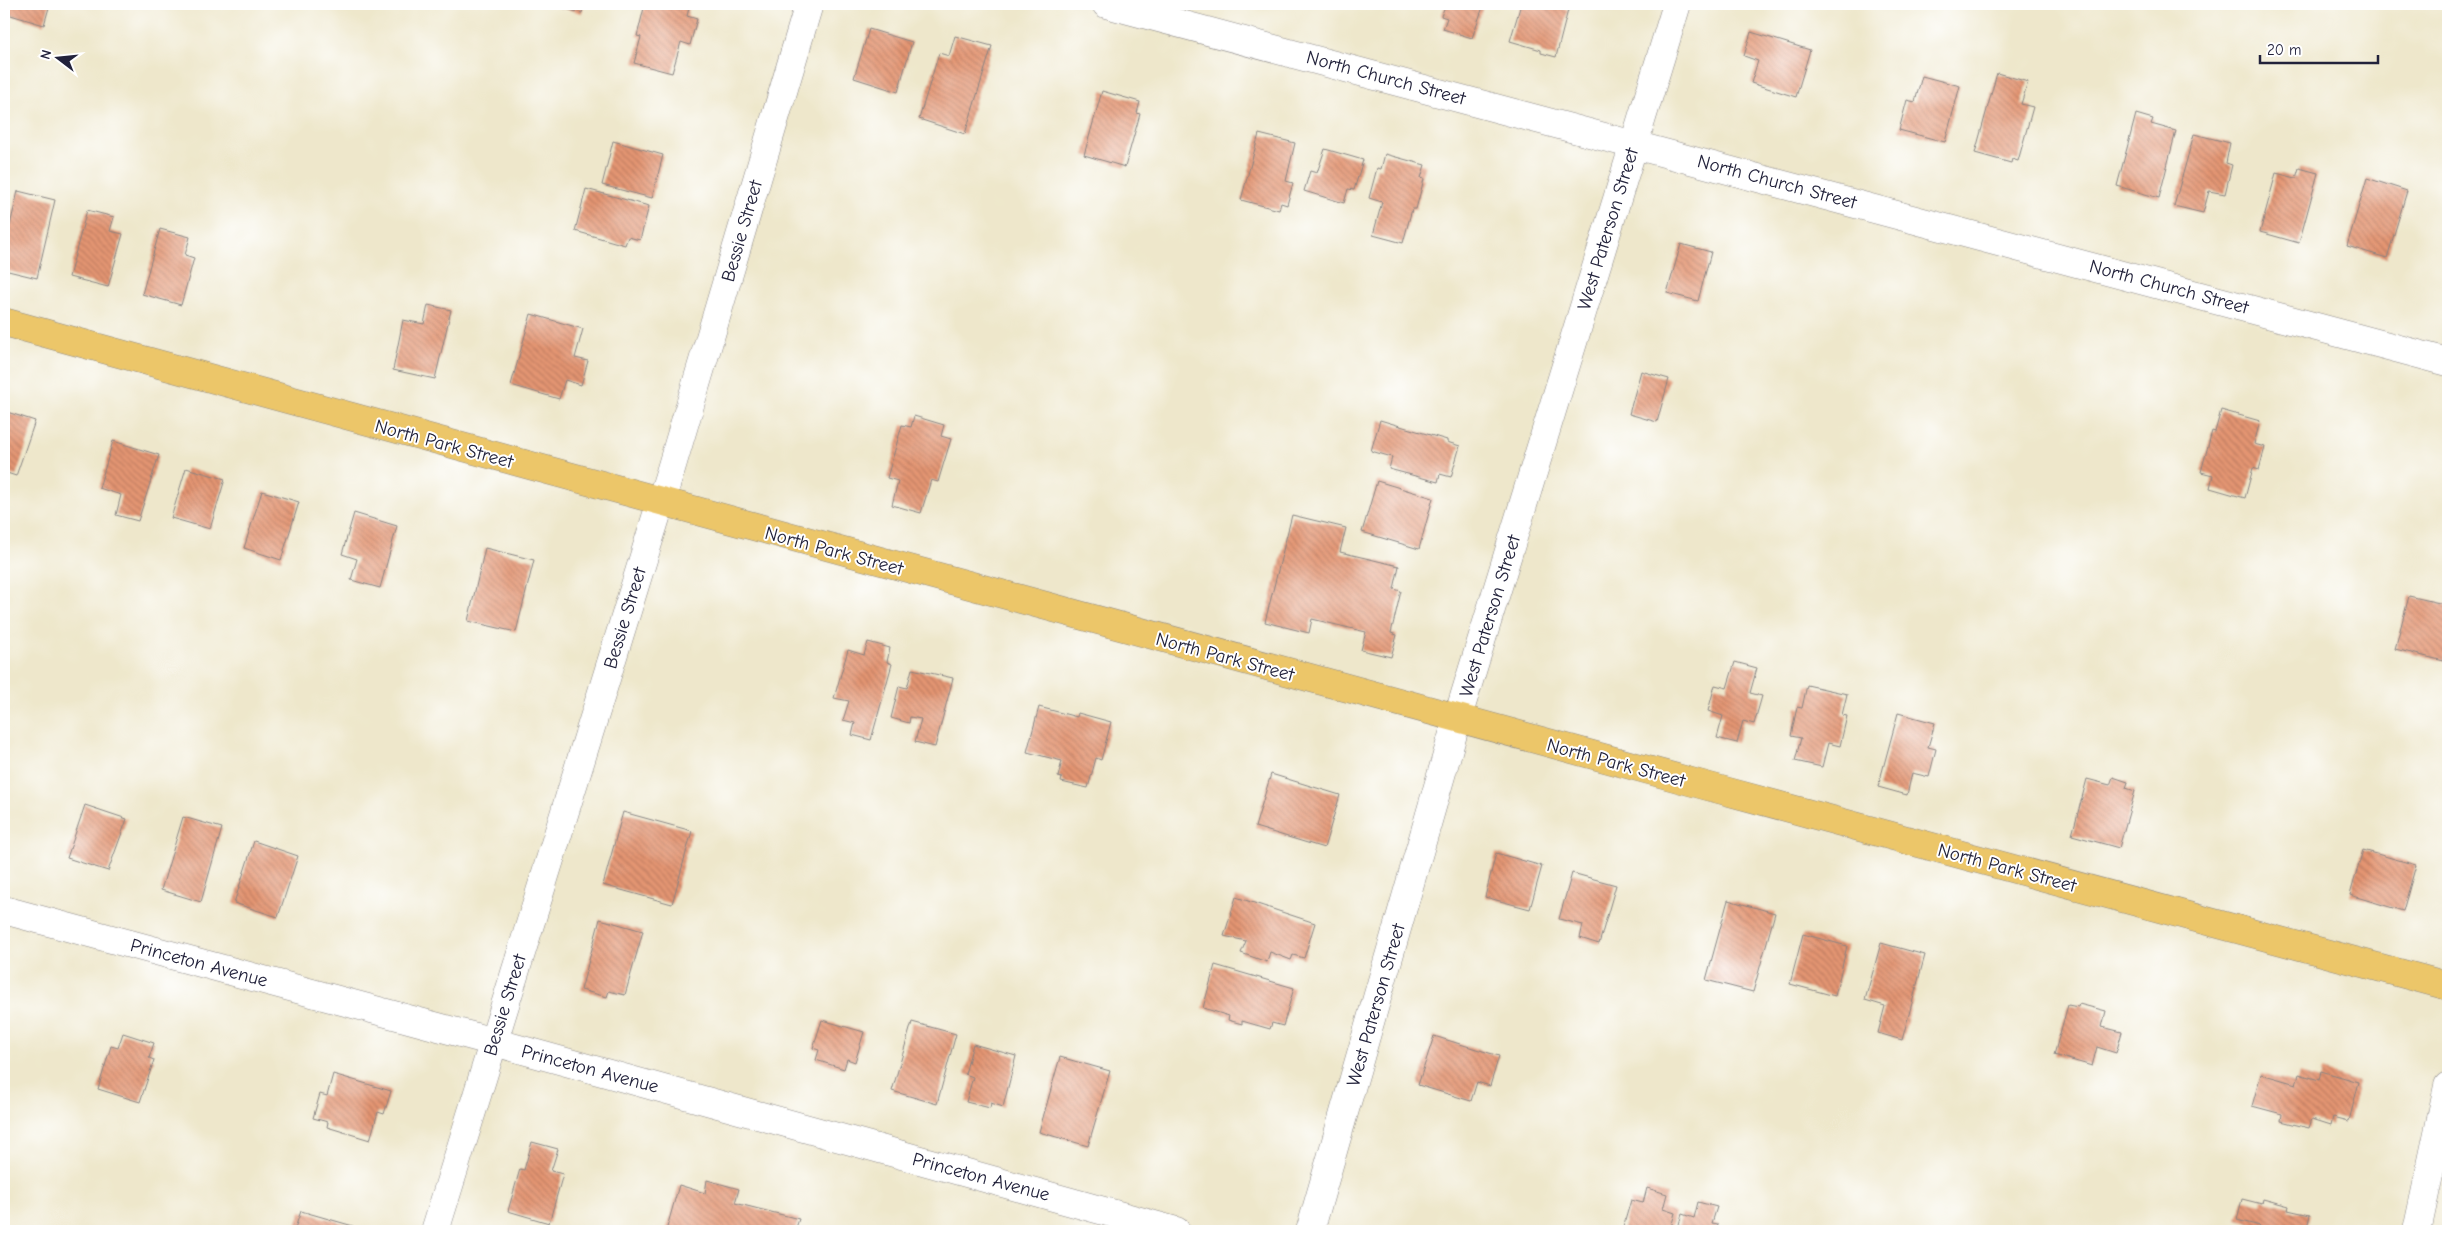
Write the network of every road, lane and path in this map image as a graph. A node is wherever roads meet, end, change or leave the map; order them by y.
1 (809, 4) edge
2 (1106, 4) edge
3 (1677, 4) edge
4 (1634, 144) junction
5 (4, 322) edge
6 (2448, 362) edge
7 (661, 504) junction
8 (1458, 720) junction
9 (4, 910) edge
10 (2448, 986) edge
11 (494, 1042) junction
12 (2448, 1086) edge
13 (435, 1231) edge
14 (1176, 1231) edge
15 (1310, 1231) edge
16 (2417, 1231) edge

1 - 7 street, Bessie Street
2 - 4 street, North Church Street
3 - 4 street, West Paterson Street
4 - 6 street, North Church Street
4 - 8 street, West Paterson Street
5 - 7 main road, North Park Street
7 - 8 main road, North Park Street
7 - 11 street, Bessie Street
8 - 10 main road, North Park Street
8 - 15 street, West Paterson Street
9 - 11 street, Princeton Avenue
11 - 13 street, Bessie Street
11 - 14 street, Princeton Avenue
12 - 16 street

